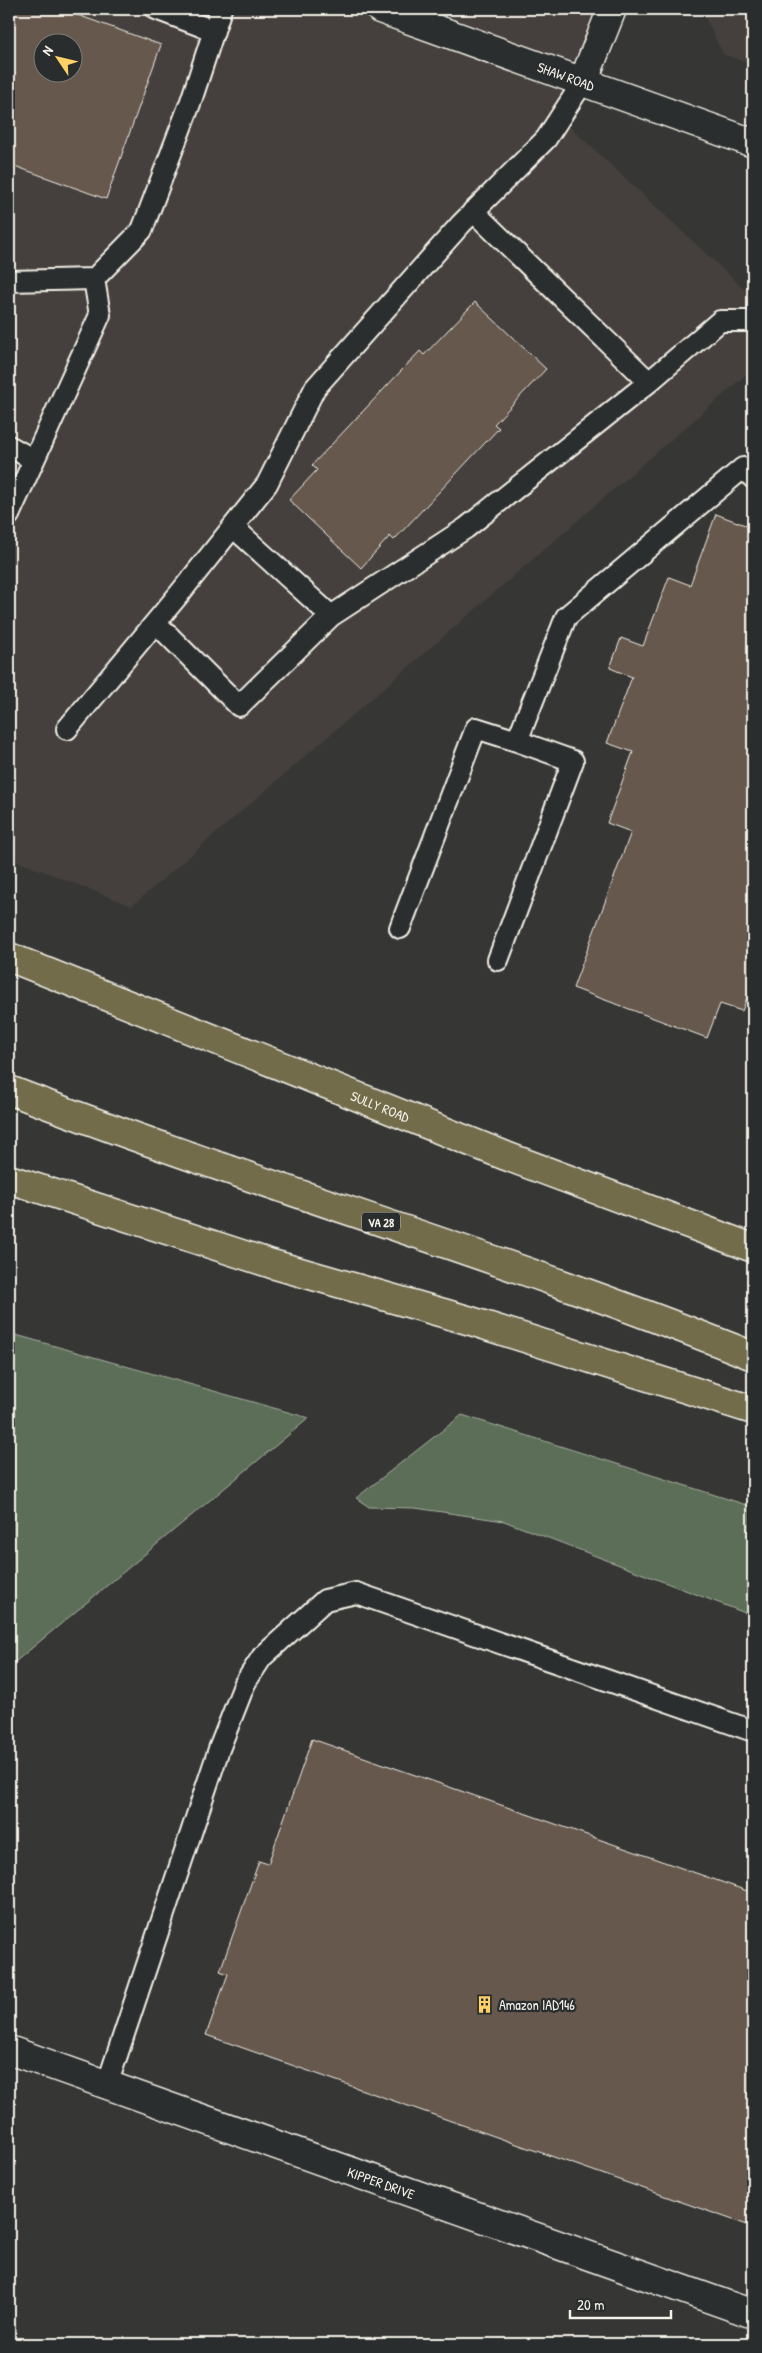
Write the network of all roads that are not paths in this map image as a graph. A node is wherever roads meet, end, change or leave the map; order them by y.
1 (156, 9) edge
2 (221, 9) edge
3 (380, 9) edge
4 (612, 9) edge
5 (214, 31) junction
6 (583, 82) junction
7 (753, 143) edge
8 (473, 211) junction
9 (94, 279) junction
10 (9, 281) edge
11 (753, 321) edge
12 (649, 382) junction
13 (9, 446) edge
14 (34, 460) junction
15 (750, 468) edge
16 (9, 515) edge
17 (233, 526) junction
18 (331, 616) junction
19 (156, 623) junction
20 (67, 730) dead end
21 (517, 741) junction
22 (400, 928) dead end
23 (9, 957) edge
24 (498, 960) dead end
25 (9, 1090) edge
26 (9, 1179) edge
27 (753, 1248) edge
28 (753, 1356) edge
29 (753, 1410) edge
30 (753, 1731) edge
31 (9, 2050) edge
32 (107, 2085) junction
33 (753, 2314) edge

1 - 5 lane
2 - 5 lane
3 - 6 street, SHAW ROAD
4 - 6 street
5 - 9 lane
6 - 7 street, SHAW ROAD
6 - 8 lane
8 - 12 lane
8 - 17 lane
9 - 10 lane
9 - 14 lane
11 - 12 lane
12 - 18 lane
13 - 14 lane
14 - 16 lane
15 - 21 lane
17 - 18 lane
17 - 19 lane
18 - 19 lane
19 - 20 lane
21 - 22 lane
21 - 24 lane
23 - 27 highway, SULLY ROAD
25 - 28 highway, VA 28
26 - 29 highway
30 - 32 lane
31 - 32 street, KIPPER DRIVE
32 - 33 street, KIPPER DRIVE

